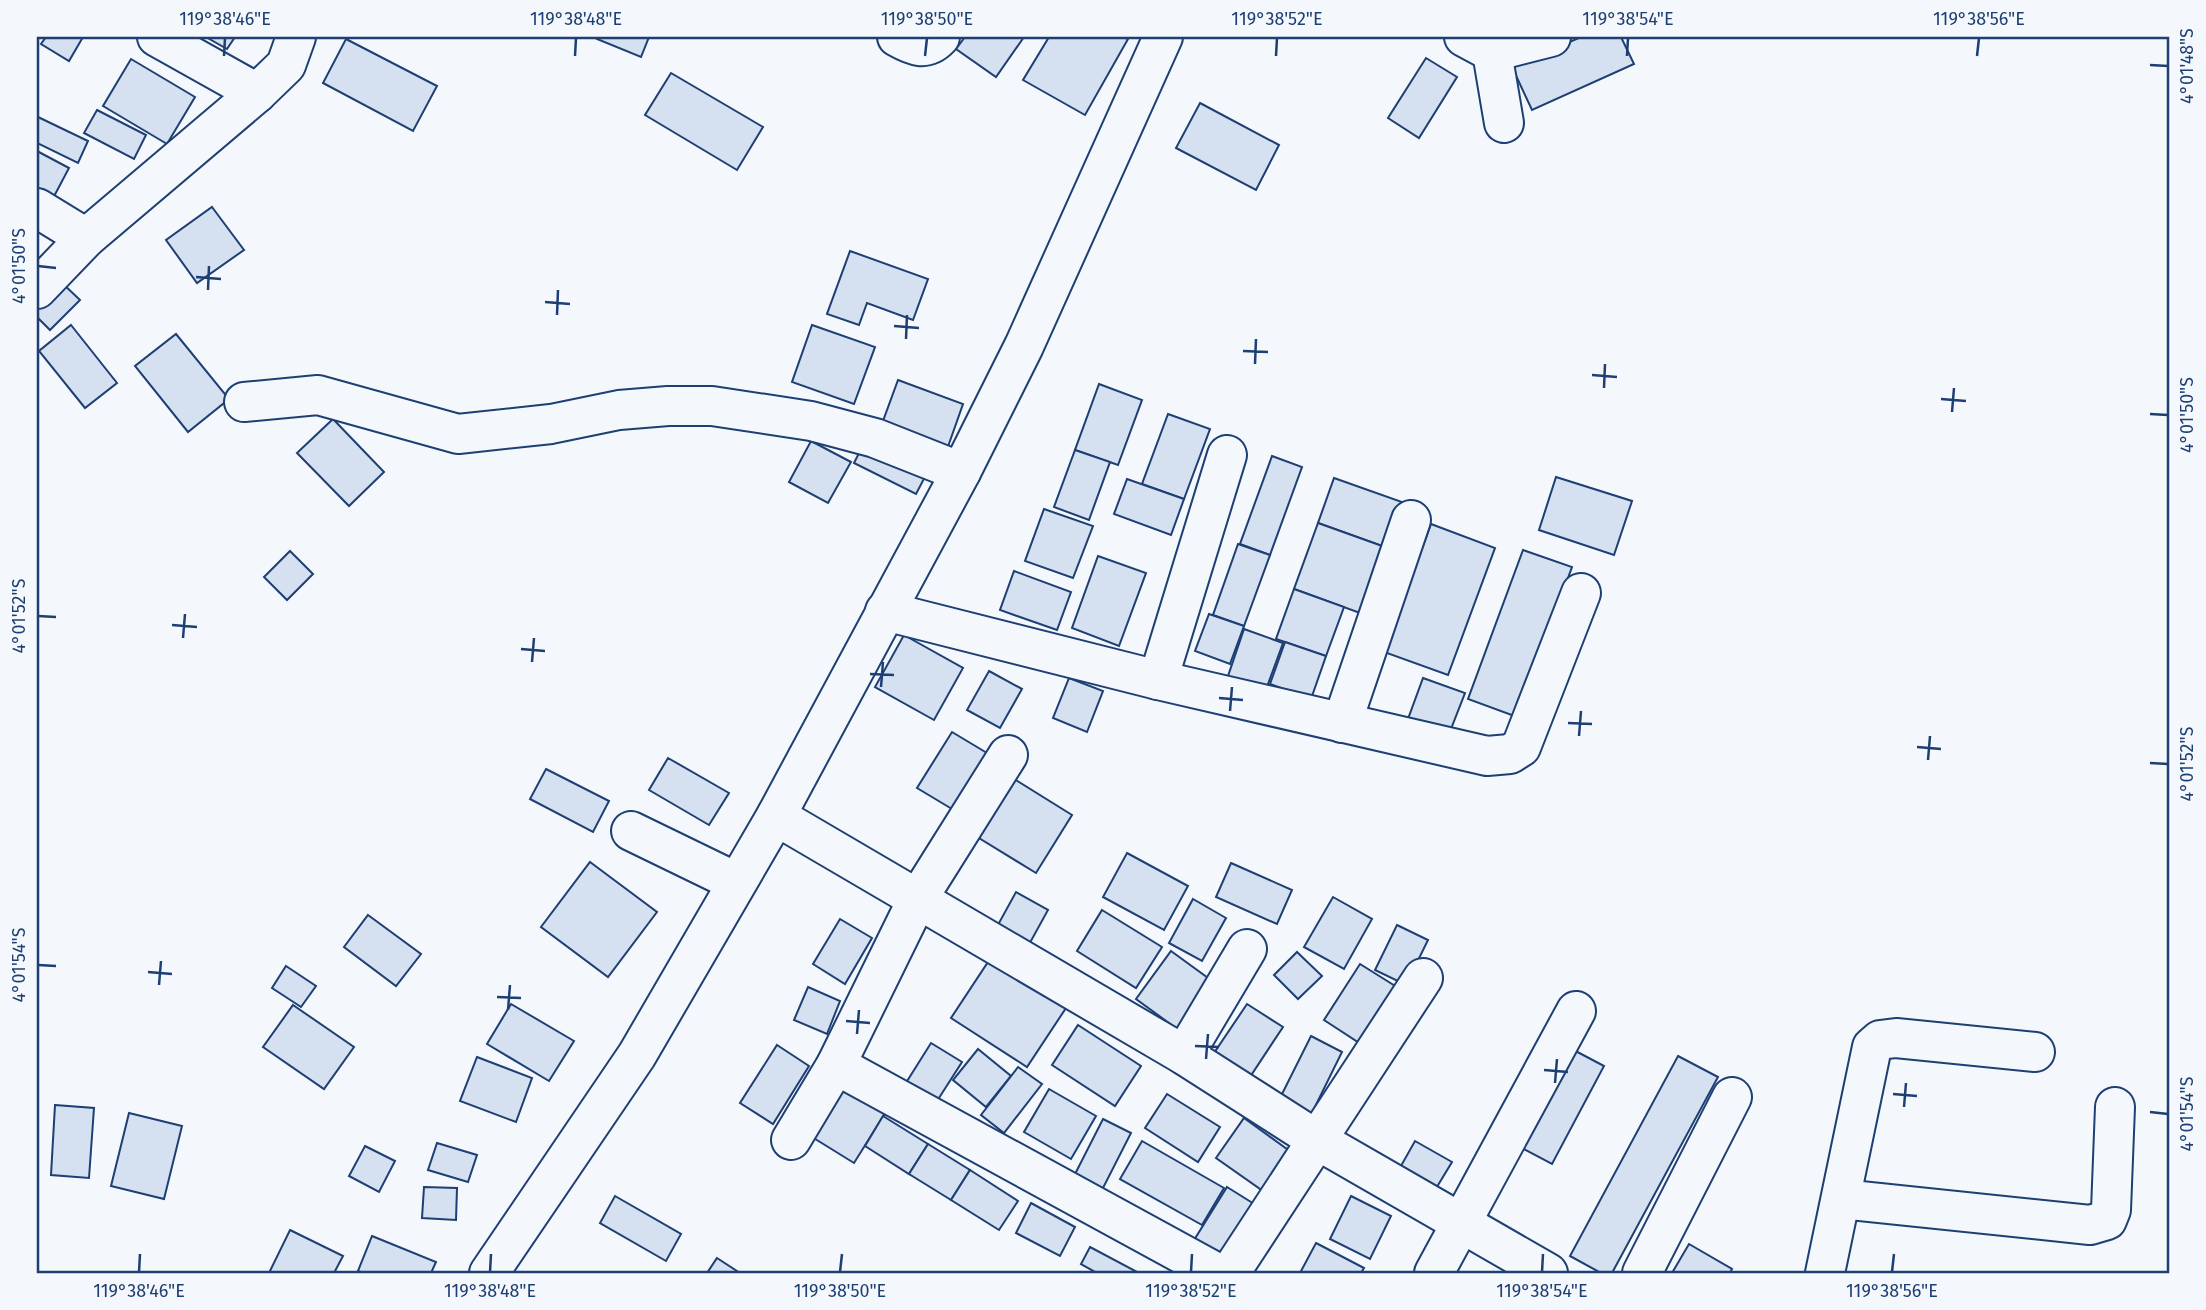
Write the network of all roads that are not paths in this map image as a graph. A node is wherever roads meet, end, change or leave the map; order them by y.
1 (157, 37) edge
2 (296, 37) edge
3 (897, 37) edge
4 (940, 37) edge
5 (1551, 37) edge
6 (1157, 39) edge
7 (1478, 44) edge
8 (257, 93) junction
9 (1504, 123) dead end
10 (37, 208) edge
11 (86, 238) junction
12 (37, 289) edge
13 (244, 402) dead end
14 (1227, 455) dead end
15 (961, 472) junction
16 (1411, 520) dead end
17 (1581, 593) dead end
18 (885, 611) junction
19 (1157, 680) junction
20 (1342, 723) junction
21 (1008, 755) dead end
22 (776, 816) junction
23 (631, 831) dead end
24 (736, 882) junction
25 (917, 900) junction
26 (1247, 950) dead end
27 (1423, 978) dead end
28 (1576, 1011) dead end
29 (2035, 1052) dead end
30 (1184, 1055) junction
31 (836, 1065) junction
32 (1732, 1097) dead end
33 (2115, 1107) dead end
34 (791, 1140) dead end
35 (1317, 1140) junction
36 (1841, 1199) junction
37 (1462, 1225) junction
38 (489, 1273) edge
39 (1217, 1273) edge
40 (1230, 1273) edge
41 (1434, 1273) edge
42 (1548, 1273) edge
43 (1642, 1273) edge
44 (1825, 1273) edge

1 - 8 street
2 - 8 street
3 - 4 street
5 - 7 street
6 - 15 street
7 - 9 street
8 - 11 street
10 - 11 street
11 - 12 street
13 - 15 street
14 - 19 street
15 - 18 street
16 - 20 street
17 - 20 street
18 - 19 street
18 - 22 street
19 - 20 street
21 - 25 street
22 - 24 street
22 - 25 street
23 - 24 street
24 - 38 street
25 - 30 street
25 - 31 street
26 - 30 street
27 - 35 street
28 - 37 street
29 - 36 street
30 - 35 street
31 - 34 street
31 - 39 street
32 - 43 street
33 - 36 street
35 - 37 street
35 - 40 street
36 - 44 street
37 - 41 street
37 - 42 street

